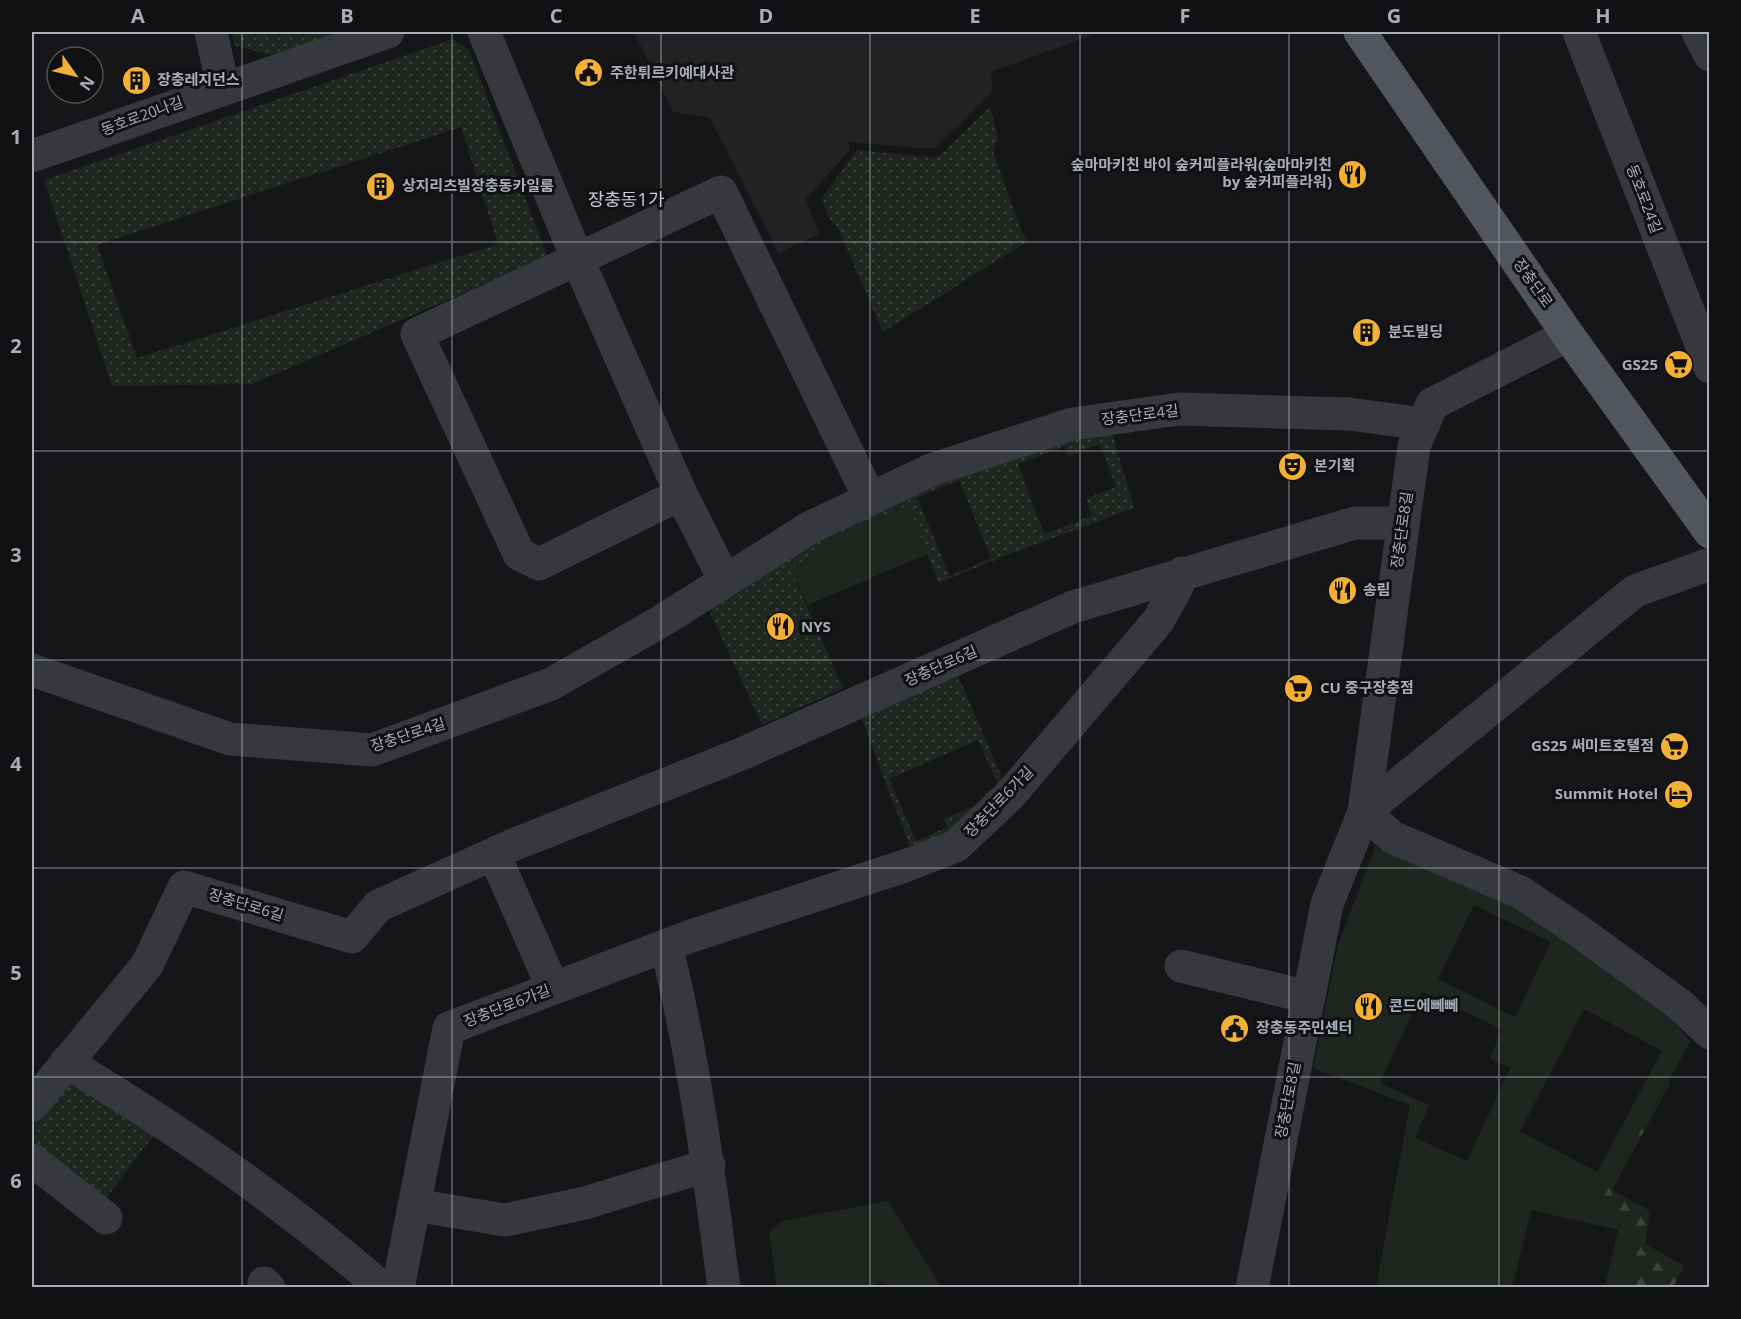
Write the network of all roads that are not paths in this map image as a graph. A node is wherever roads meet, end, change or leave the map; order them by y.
1 (212, 32) edge
2 (388, 32) edge
3 (484, 32) edge
4 (1360, 32) edge
5 (1579, 32) edge
6 (1698, 32) edge
7 (1710, 55) edge
8 (223, 87) junction
9 (32, 156) edge
10 (578, 258) junction
11 (1568, 334) junction
12 (1710, 367) edge
13 (1424, 424) junction
14 (681, 494) junction
15 (870, 499) junction
16 (1402, 523) junction
17 (1710, 532) edge
18 (1710, 564) edge
19 (1182, 573) junction
20 (725, 581) junction
21 (32, 670) edge
22 (1364, 812) junction
23 (494, 854) junction
24 (666, 945) junction
25 (1180, 966) dead end
26 (553, 988) junction
27 (1308, 997) junction
28 (1710, 1033) edge
29 (66, 1062) junction
30 (32, 1105) edge
31 (32, 1160) edge
32 (709, 1165) junction
33 (414, 1205) junction
34 (106, 1218) dead end
35 (382, 1287) edge
36 (398, 1287) edge
37 (724, 1287) edge
38 (1252, 1287) edge

1 - 8 street
2 - 8 street, 동호로20나길
3 - 10 street
4 - 11 main road, 장충단로
5 - 12 street, 동호로24길
6 - 7 street
8 - 9 street, 동호로20나길
10 - 14 street
10 - 14 street
10 - 15 street
11 - 13 street, 장충단로8길
11 - 17 main road, 장충단로
13 - 15 street, 장충단로4길
13 - 16 street, 장충단로8길
14 - 20 street
15 - 20 street, 장충단로4길
16 - 19 street, 장충단로6길
16 - 22 street, 장충단로8길
18 - 22 street, 장충단로8길
19 - 23 street, 장충단로6길
19 - 24 street, 장충단로6가길
20 - 21 street, 장충단로4길
22 - 27 street, 장충단로8길
22 - 28 street
23 - 26 street
23 - 29 street, 장충단로6길
24 - 26 street, 장충단로6가길
24 - 32 street
25 - 27 street
26 - 33 street, 장충단로6가길
27 - 38 street, 장충단로8길
29 - 30 street, 장충단로6길
29 - 35 street
31 - 34 street
32 - 33 street
32 - 37 street
33 - 36 street, 장충단로6가길

